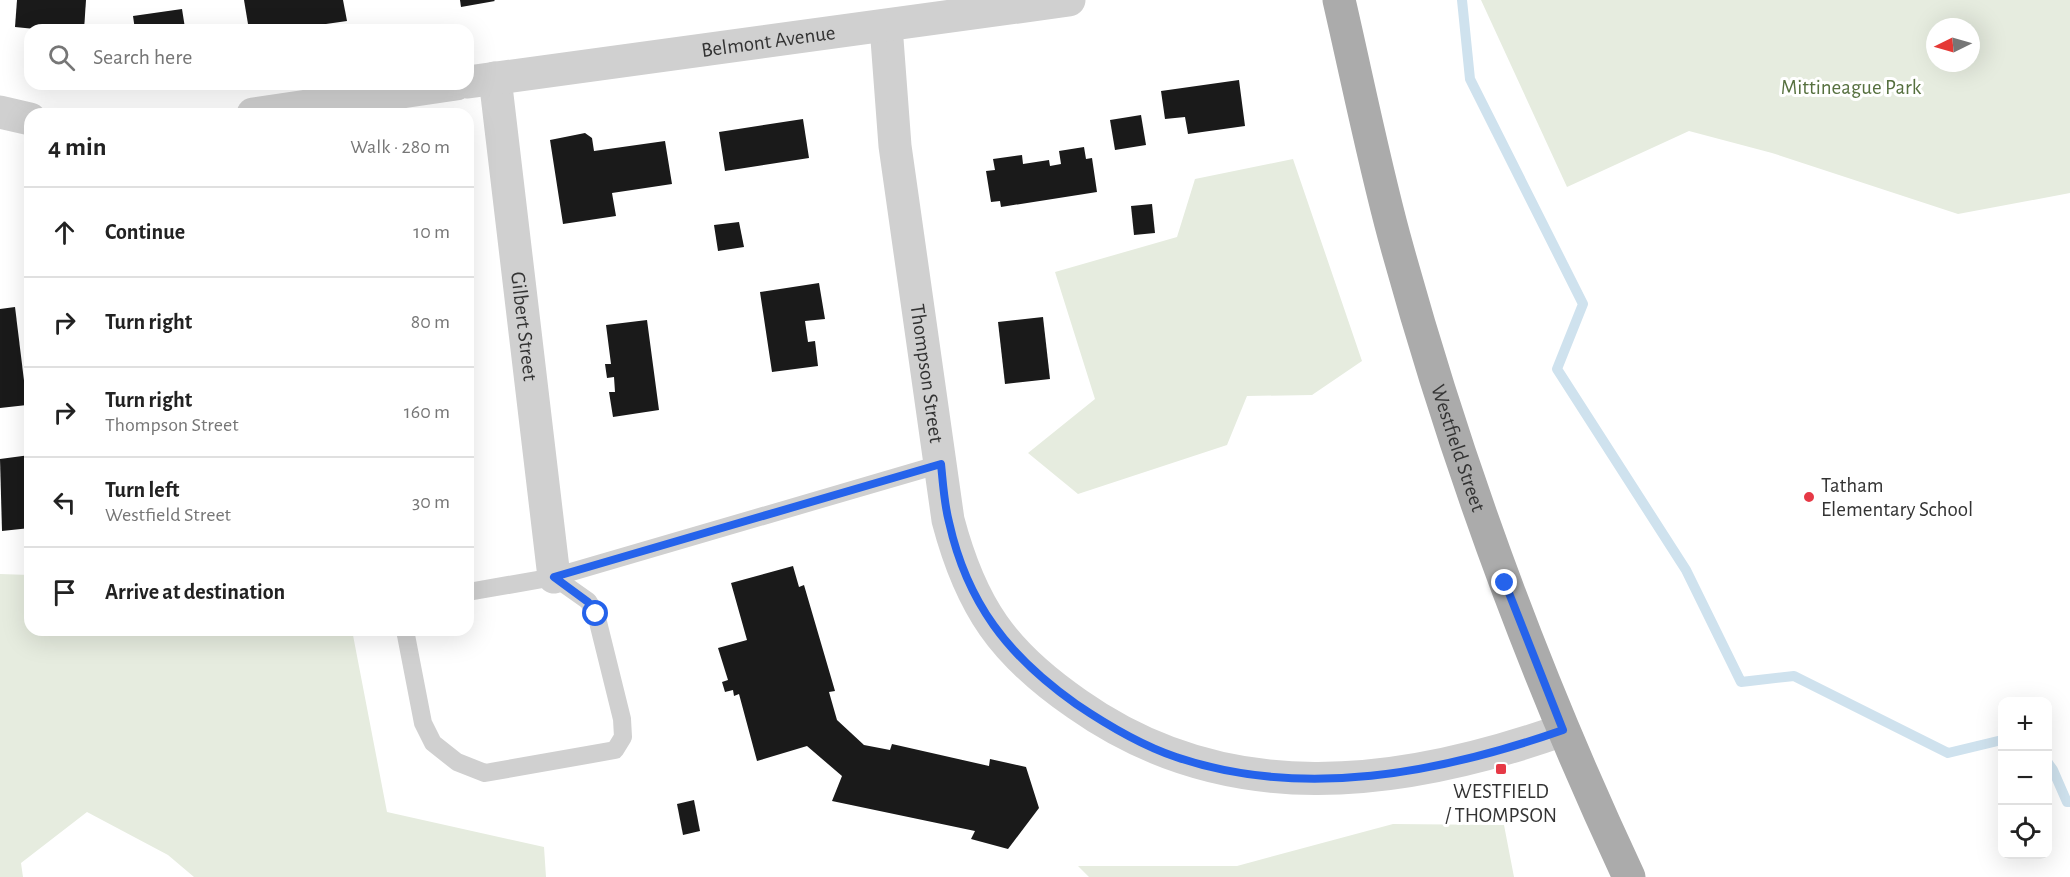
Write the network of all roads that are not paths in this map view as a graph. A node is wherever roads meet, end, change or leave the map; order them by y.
1 (1069, 0) edge
2 (1339, 0) edge
3 (886, 26) junction
4 (481, 80) edge
5 (416, 90) edge
6 (294, 108) edge
7 (0, 112) edge
8 (24, 118) edge
9 (941, 464) junction
10 (554, 577) junction
11 (474, 591) edge
12 (406, 636) edge
13 (1563, 730) junction
14 (1629, 877) edge

1 - 3 street, Belmont Avenue
2 - 13 main road, Westfield Street
3 - 4 street, Belmont Avenue
3 - 9 street, Thompson Street
4 - 10 street, Gilbert Street
5 - 6 street
7 - 8 street
9 - 10 lane
9 - 13 street, Thompson Street
10 - 11 lane
10 - 12 lane
13 - 14 main road, Westfield Street

